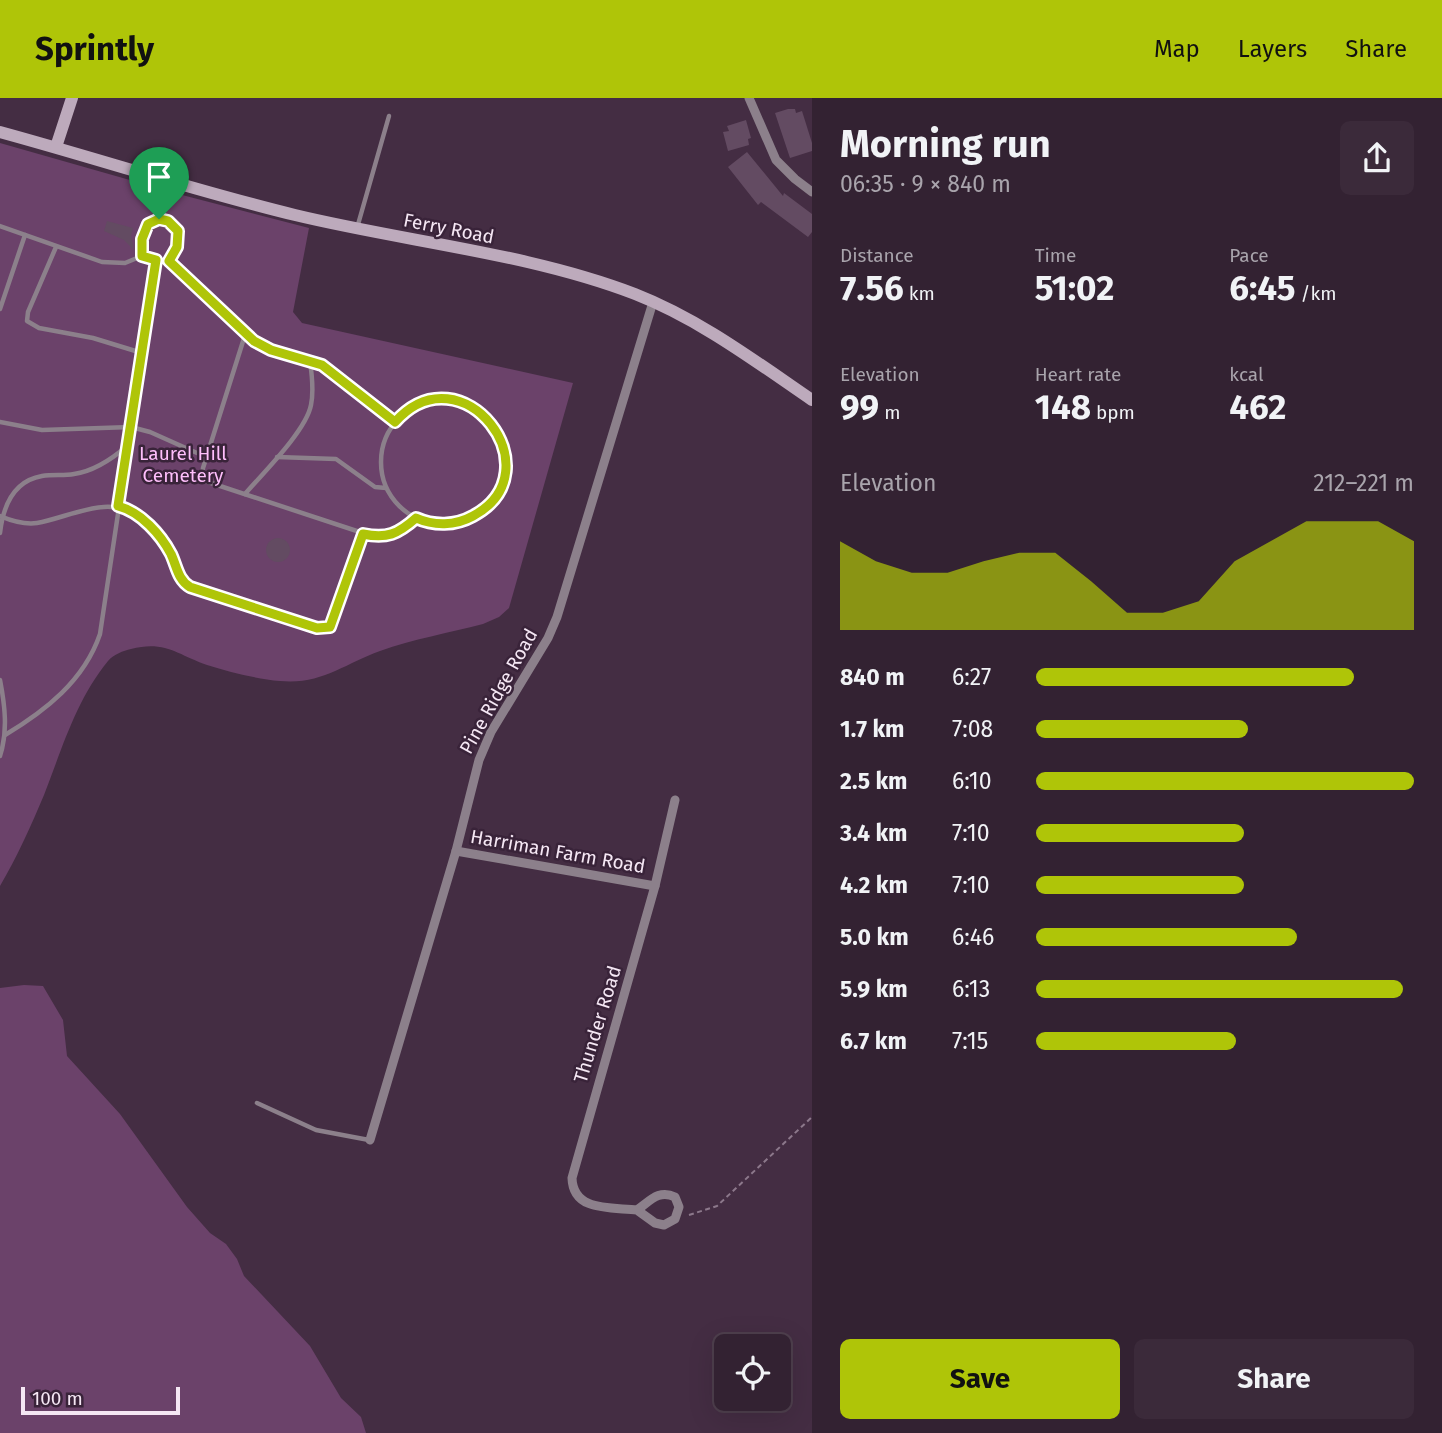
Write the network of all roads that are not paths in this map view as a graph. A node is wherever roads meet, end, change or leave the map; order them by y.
1 (72, 98) edge
2 (749, 98) edge
3 (389, 116) dead end
4 (0, 132) edge
5 (56, 147) junction
6 (812, 192) edge
7 (0, 226) edge
8 (357, 229) junction
9 (25, 235) junction
10 (56, 247) junction
11 (142, 256) junction
12 (156, 260) junction
13 (169, 261) junction
14 (653, 302) junction
15 (0, 309) edge
16 (245, 335) junction
17 (142, 354) junction
18 (310, 361) junction
19 (812, 400) edge
20 (0, 422) edge
21 (395, 422) junction
22 (131, 427) junction
23 (127, 446) junction
24 (206, 457) junction
25 (277, 457) junction
26 (386, 488) junction
27 (245, 494) junction
28 (118, 506) junction
29 (1, 516) edge
30 (416, 518) junction
31 (0, 533) edge
32 (363, 534) junction
33 (0, 680) edge
34 (5, 736) junction
35 (0, 756) edge
36 (675, 800) dead end
37 (456, 851) junction
38 (655, 886) junction
39 (257, 1103) dead end
40 (370, 1140) joint
41 (637, 1210) junction

1 - 5 main road
2 - 6 street
3 - 8 lane
4 - 5 main road, Ferry Road
5 - 8 main road, Ferry Road
7 - 9 lane
8 - 14 main road, Ferry Road
9 - 10 lane
9 - 15 lane
10 - 11 lane
10 - 17 lane
11 - 12 lane
11 - 13 lane
12 - 13 lane
12 - 17 lane
13 - 16 lane
14 - 19 main road, Ferry Road
14 - 37 street, Pine Ridge Road
16 - 18 lane
16 - 24 lane
17 - 22 lane
18 - 21 lane
18 - 25 lane
20 - 22 lane
21 - 26 lane
21 - 30 lane
22 - 23 lane
22 - 24 lane
23 - 28 lane
23 - 29 lane
24 - 27 lane
25 - 26 lane
25 - 27 lane
26 - 30 lane
27 - 32 lane
28 - 29 lane
28 - 32 lane
28 - 34 lane
29 - 31 lane
30 - 32 lane
33 - 34 lane
34 - 35 lane
36 - 38 street, Thunder Road
37 - 38 street, Harriman Farm Road
37 - 40 street, Pine Ridge Road
38 - 41 street, Thunder Road
39 - 40 lane
41 - 41 street, Thunder Road

